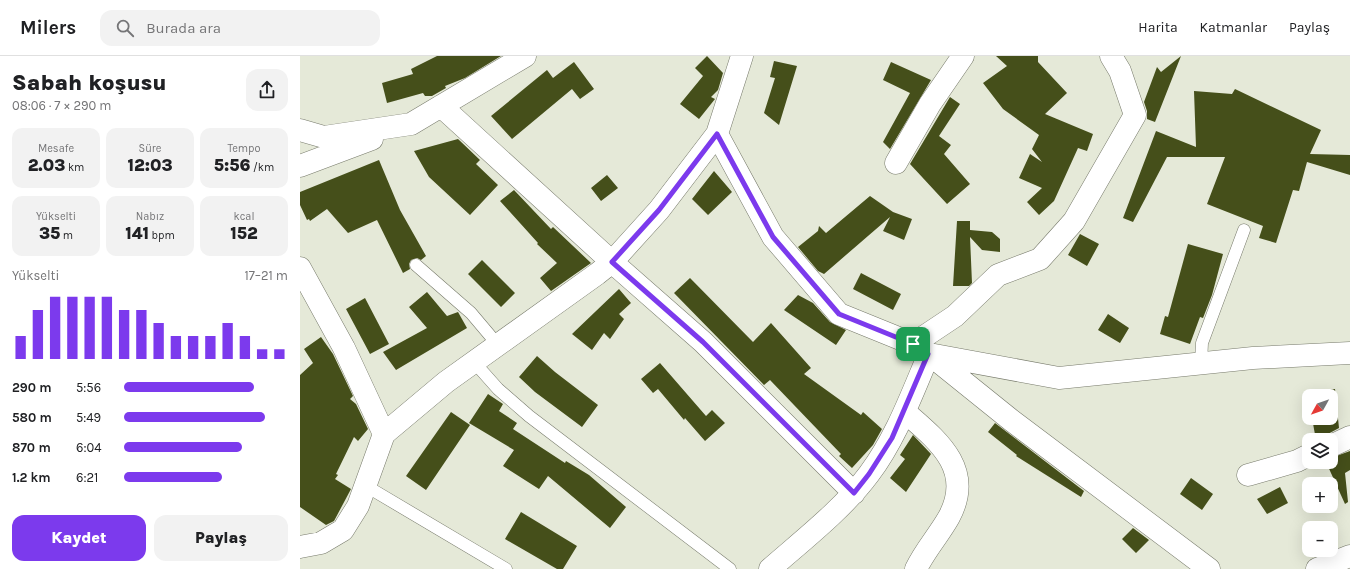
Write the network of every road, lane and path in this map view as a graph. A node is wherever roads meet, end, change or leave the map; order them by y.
1 (525, 56) edge
2 (742, 56) edge
3 (964, 56) edge
4 (1111, 56) edge
5 (441, 106) junction
6 (411, 124) junction
7 (300, 130) edge
8 (717, 134) junction
9 (896, 163) dead end
10 (300, 166) edge
11 (1244, 230) dead end
12 (612, 262) junction
13 (416, 266) dead end
14 (300, 268) edge
15 (498, 345) junction
16 (921, 349) junction
17 (1350, 353) edge
18 (474, 362) junction
19 (1202, 363) junction
20 (905, 412) junction
21 (384, 434) junction
22 (1350, 437) edge
23 (1338, 443) edge
24 (1302, 459) edge
25 (1248, 475) dead end
26 (366, 486) junction
27 (854, 493) junction
28 (300, 547) edge
29 (1350, 556) edge
30 (506, 569) edge
31 (730, 569) edge
32 (770, 569) edge
33 (916, 569) edge
34 (1209, 569) edge
35 (1317, 569) edge

1 - 5 street
2 - 8 street
3 - 9 street
4 - 16 street
5 - 6 street
5 - 12 street
6 - 7 street
6 - 10 street
8 - 12 street
8 - 16 street
11 - 19 lane
12 - 15 street
12 - 27 street
13 - 15 lane
14 - 21 street
15 - 18 street
16 - 19 street
16 - 20 street
16 - 34 street
17 - 19 street
18 - 21 street
18 - 31 lane
20 - 27 street
20 - 33 street
21 - 26 street
22 - 23 street
24 - 25 street
26 - 28 street
26 - 30 lane
27 - 32 street
29 - 35 street

